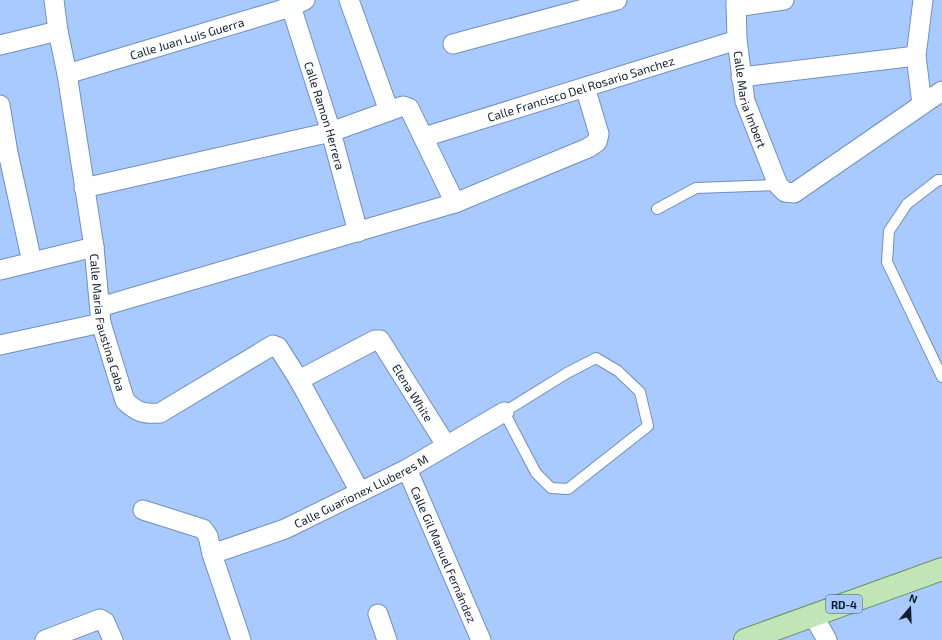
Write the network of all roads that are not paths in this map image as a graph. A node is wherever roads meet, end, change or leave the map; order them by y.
1 (54, 0) edge
2 (348, 0) edge
3 (617, 0) edge
4 (784, 0) edge
5 (923, 0) edge
6 (295, 2) edge
7 (736, 4) edge
8 (58, 31) junction
9 (737, 40) junction
10 (453, 44) dead end
11 (0, 45) edge
12 (916, 56) junction
13 (67, 74) junction
14 (741, 77) junction
15 (586, 87) junction
16 (942, 91) edge
17 (922, 104) junction
18 (0, 106) edge
19 (389, 111) junction
20 (331, 132) junction
21 (424, 137) junction
22 (942, 180) edge
23 (84, 188) junction
24 (781, 189) junction
25 (455, 203) junction
26 (657, 209) dead end
27 (358, 232) junction
28 (94, 247) junction
29 (32, 262) junction
30 (0, 270) edge
31 (100, 315) junction
32 (0, 345) edge
33 (942, 377) edge
34 (299, 380) junction
35 (504, 412) junction
36 (446, 446) junction
37 (406, 469) junction
38 (360, 492) junction
39 (143, 510) dead end
40 (212, 554) junction
41 (942, 569) edge
42 (378, 614) dead end
43 (812, 615) junction
44 (45, 640) edge
45 (113, 640) edge
46 (241, 640) edge
47 (387, 640) edge
48 (481, 640) edge
49 (745, 640) edge
50 (827, 640) edge

1 - 8 street, Calle Maria Faustina Caba
2 - 19 street
3 - 10 street
4 - 7 street
5 - 12 street
6 - 13 street, Calle Juan Luis Guerra
6 - 20 street, Calle Ramon Herrera
7 - 9 street, Calle Maria Imbert
8 - 11 street
8 - 13 street, Calle Maria Faustina Caba
9 - 14 street, Calle Maria Imbert
9 - 15 street, Calle Francisco Del Rosario Sanchez
12 - 14 street
12 - 17 street
13 - 23 street, Calle Maria Faustina Caba
14 - 24 street, Calle Maria Imbert
15 - 21 street, Calle Francisco Del Rosario Sanchez
15 - 25 street
16 - 17 street
17 - 24 street
18 - 29 street
19 - 20 street
19 - 21 street
20 - 23 street
20 - 27 street, Calle Ramon Herrera
21 - 25 street
22 - 33 lane
23 - 28 street, Calle Maria Faustina Caba
24 - 26 lane
25 - 27 street
27 - 31 street
28 - 29 street
28 - 31 street, Calle Maria Faustina Caba
29 - 30 street
31 - 32 street
31 - 34 street, Calle Maria Faustina Caba
34 - 36 street, Elena White
34 - 38 street, Calle Maria Faustina Caba
35 - 35 lane
35 - 36 street, Calle Guarionex Lluberes M
36 - 37 street, Calle Guarionex Lluberes M
37 - 38 street, Calle Guarionex Lluberes M
37 - 48 street, Calle Gil Manuel Fernández
38 - 40 street, Calle Guarionex Lluberes M
39 - 40 street
40 - 46 street
41 - 43 main road, RD-4
42 - 47 street
43 - 49 main road, RD-4
43 - 50 street
44 - 45 street

